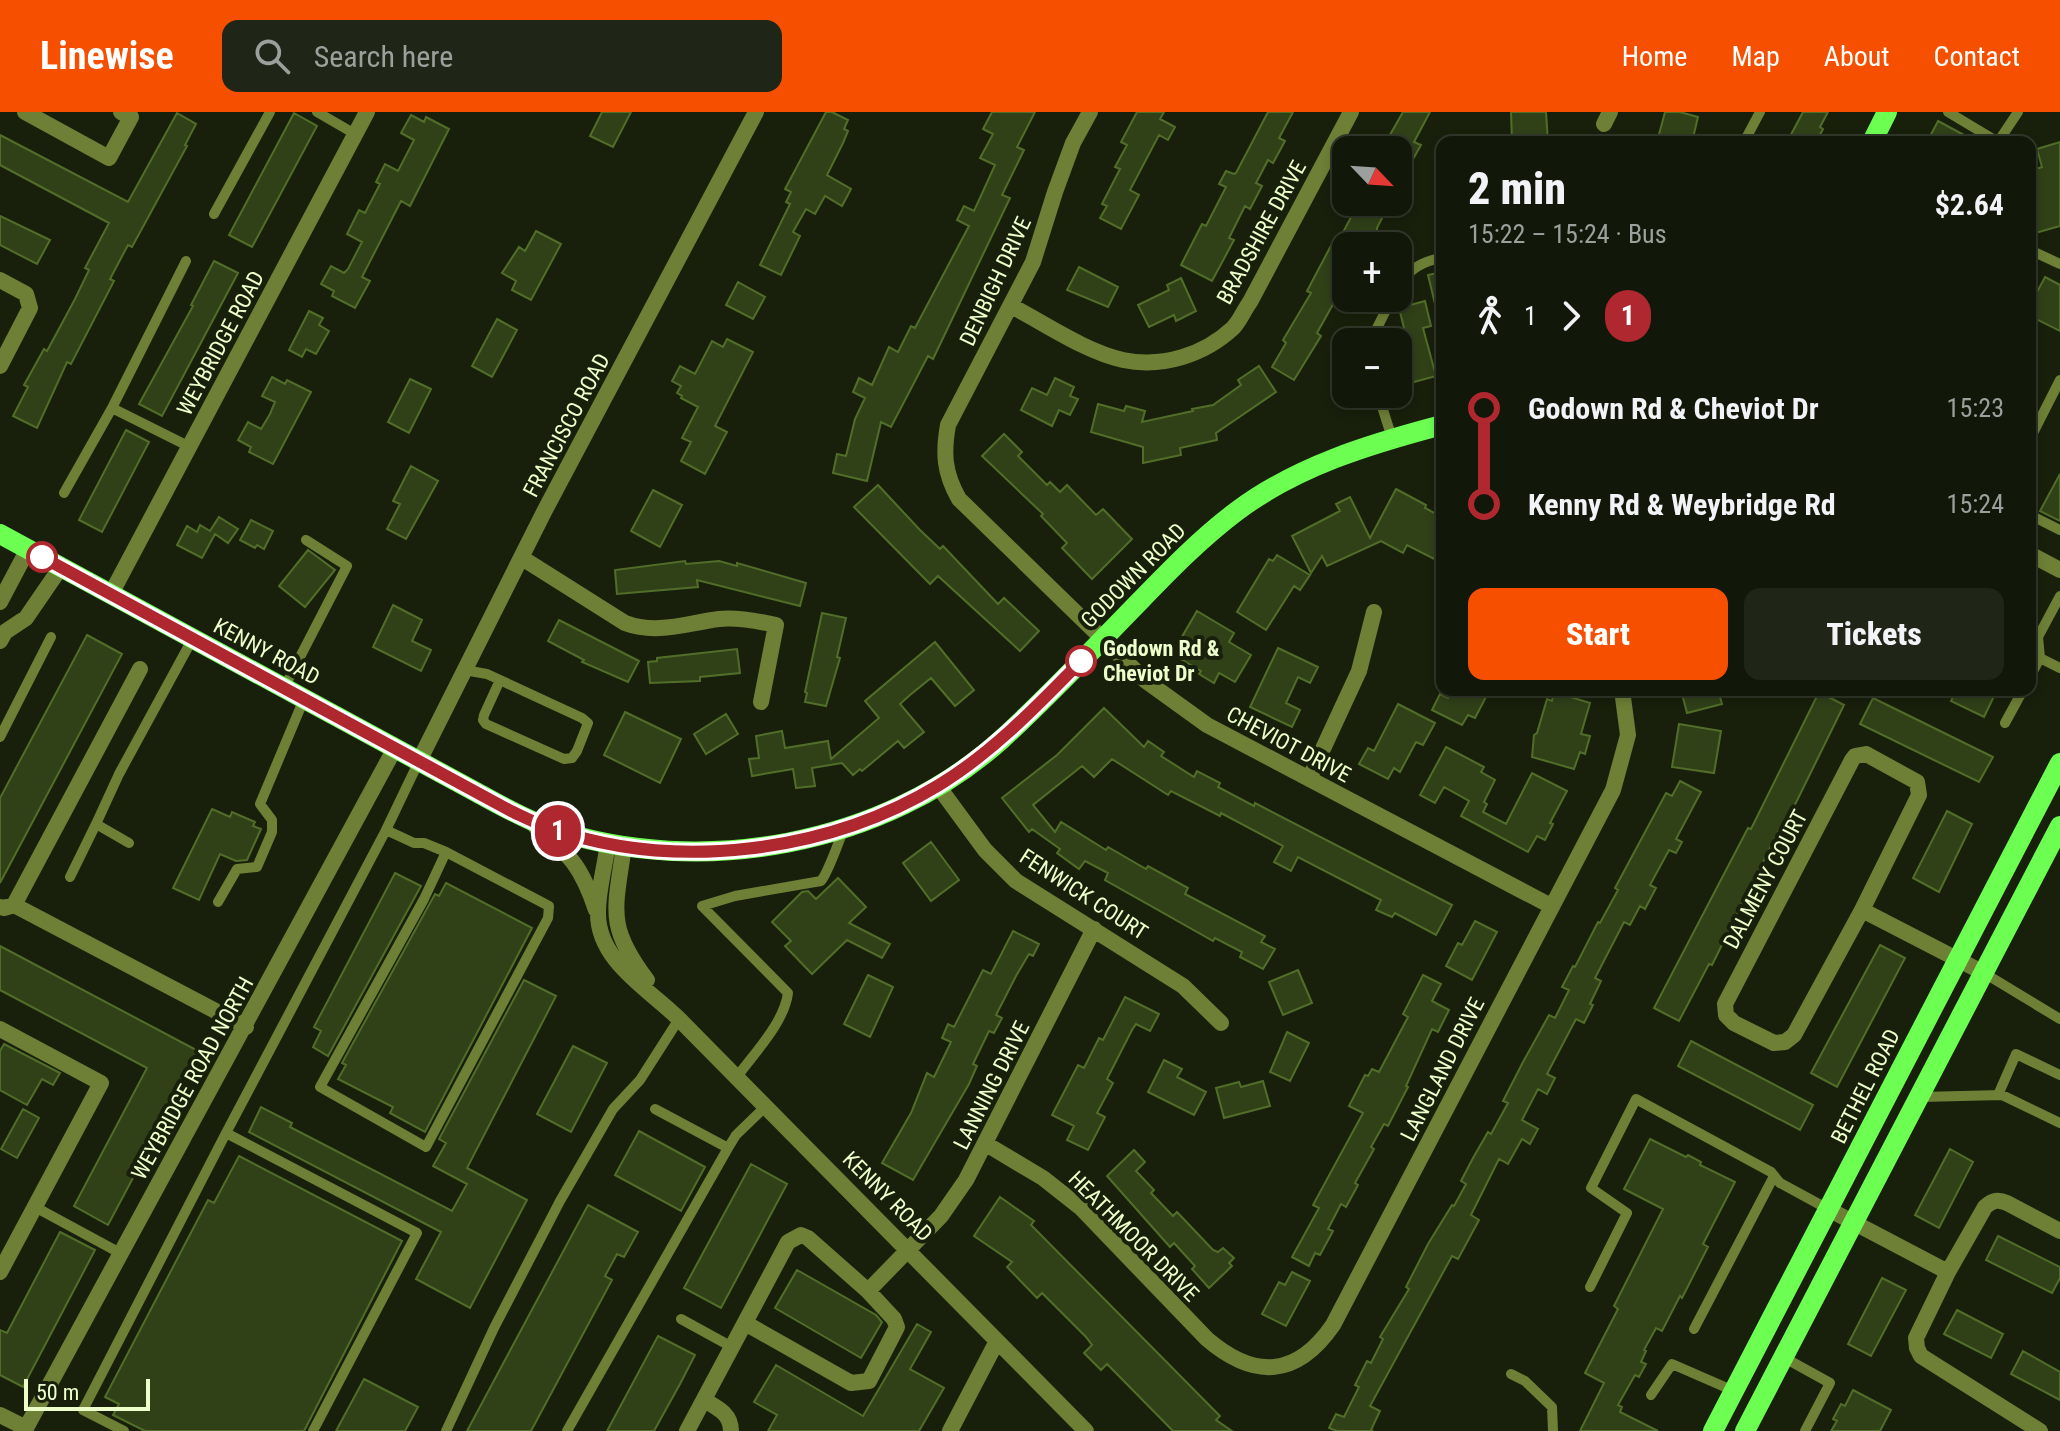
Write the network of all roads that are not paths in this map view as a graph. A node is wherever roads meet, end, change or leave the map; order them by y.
1 (25, 112) edge
2 (121, 112) edge
3 (270, 112) edge
4 (317, 112) edge
5 (367, 112) edge
6 (756, 112) edge
7 (1090, 112) edge
8 (1351, 112) edge
9 (1760, 112) edge
10 (1887, 112) edge
11 (1948, 112) edge
12 (2018, 112) edge
13 (355, 134) junction
14 (1747, 136) edge
15 (1875, 136) edge
16 (1988, 136) edge
17 (2002, 136) edge
18 (214, 214) dead end
19 (2036, 253) edge
20 (1436, 259) edge
21 (186, 261) dead end
22 (2060, 264) edge
23 (1412, 269) edge
24 (0, 280) edge
25 (1011, 306) junction
26 (6, 337) edge
27 (0, 366) edge
28 (2060, 380) edge
29 (112, 408) junction
30 (1382, 408) edge
31 (1436, 427) edge
32 (2036, 427) edge
33 (1392, 438) junction
34 (190, 447) junction
35 (945, 469) joint
36 (64, 493) dead end
37 (2036, 518) edge
38 (2060, 530) edge
39 (0, 534) edge
40 (306, 540) dead end
41 (28, 549) junction
42 (2036, 557) edge
43 (522, 558) junction
44 (61, 567) junction
45 (2060, 570) edge
46 (111, 594) junction
47 (2060, 596) edge
48 (0, 605) edge
49 (1374, 612) dead end
50 (2036, 632) edge
51 (2, 636) edge
52 (51, 637) dead end
53 (193, 638) junction
54 (1102, 640) junction
55 (2036, 643) edge
56 (2040, 658) junction
57 (2036, 666) edge
58 (2060, 668) edge
59 (140, 669) dead end
60 (464, 670) junction
61 (500, 680) junction
62 (284, 688) junction
63 (1623, 696) edge
64 (2020, 696) edge
65 (304, 699) junction
66 (761, 702) dead end
67 (4, 719) edge
68 (2005, 723) dead end
69 (0, 737) edge
70 (395, 748) junction
71 (419, 761) junction
72 (2060, 763) edge
73 (1309, 779) junction
74 (938, 786) junction
75 (511, 811) junction
76 (96, 824) junction
77 (2060, 826) edge
78 (845, 827) junction
79 (386, 830) junction
80 (129, 843) dead end
81 (616, 845) junction
82 (446, 852) junction
83 (70, 877) dead end
84 (218, 902) dead end
85 (7, 906) edge
86 (1551, 906) junction
87 (1862, 910) junction
88 (598, 913) junction
89 (1094, 929) junction
90 (1957, 960) junction
91 (1984, 973) junction
92 (655, 995) junction
93 (679, 1019) junction
94 (2060, 1019) edge
95 (1221, 1023) dead end
96 (246, 1027) junction
97 (0, 1029) edge
98 (2060, 1075) edge
99 (737, 1077) junction
100 (1998, 1095) junction
101 (1919, 1097) junction
102 (766, 1106) junction
103 (655, 1109) dead end
104 (2060, 1123) edge
105 (226, 1133) junction
106 (986, 1144) junction
107 (728, 1148) junction
108 (1774, 1176) junction
109 (35, 1207) junction
110 (1828, 1209) junction
111 (1853, 1223) junction
112 (2060, 1231) edge
113 (908, 1249) junction
114 (120, 1253) junction
115 (0, 1272) edge
116 (1948, 1272) junction
117 (1590, 1287) dead end
118 (868, 1291) junction
119 (681, 1319) dead end
120 (745, 1323) junction
121 (1694, 1329) dead end
122 (1207, 1339) joint
123 (997, 1341) junction
124 (732, 1347) junction
125 (1783, 1357) junction
126 (1511, 1374) dead end
127 (1734, 1391) junction
128 (1651, 1395) dead end
129 (704, 1400) junction
130 (0, 1415) edge
131 (1069, 1425) edge
132 (124, 1431) edge
133 (313, 1431) edge
134 (446, 1431) edge
135 (567, 1431) edge
136 (687, 1431) edge
137 (731, 1431) edge
138 (950, 1431) edge
139 (1086, 1431) edge
140 (1553, 1431) edge
141 (1713, 1431) edge
142 (1745, 1431) edge
143 (1805, 1431) edge
144 (2040, 1431) edge

1 - 2 street
3 - 18 lane
4 - 13 lane
5 - 13 street, WEYBRIDGE ROAD
6 - 43 street, FRANCISCO ROAD
7 - 25 street, DENBIGH DRIVE
8 - 25 street, BRADSHIRE DRIVE
9 - 14 lane
10 - 15 main road
11 - 16 lane
12 - 17 lane
13 - 34 street, WEYBRIDGE ROAD
19 - 22 lane
20 - 23 lane
21 - 29 lane
24 - 26 street
25 - 35 street, DENBIGH DRIVE
26 - 27 street
28 - 32 lane
29 - 34 lane
29 - 36 lane
30 - 33 lane
31 - 33 main road, GODOWN ROAD
33 - 54 main road, GODOWN ROAD
34 - 46 street, WEYBRIDGE ROAD
35 - 54 street, CHEVIOT DRIVE
37 - 38 lane
39 - 41 main road, KENNY ROAD
40 - 62 lane
41 - 44 main road, KENNY ROAD
41 - 48 street
42 - 45 street
43 - 60 street, FRANCISCO ROAD
43 - 66 street
44 - 46 main road, KENNY ROAD
44 - 51 street
46 - 53 main road, KENNY ROAD
47 - 50 lane
48 - 51 street
49 - 73 street
52 - 67 lane
53 - 62 main road, KENNY ROAD
53 - 76 lane
54 - 73 street, CHEVIOT DRIVE
54 - 74 main road, GODOWN ROAD
55 - 56 lane
56 - 57 lane
56 - 58 lane
59 - 85 street
60 - 61 lane
60 - 71 street, FRANCISCO ROAD
61 - 61 lane
62 - 65 main road, KENNY ROAD
63 - 86 street, LANGLAND DRIVE
64 - 68 lane
65 - 70 main road, KENNY ROAD
65 - 84 lane
67 - 69 lane
70 - 71 main road, KENNY ROAD
70 - 96 street, WEYBRIDGE ROAD NORTH
71 - 75 main road, KENNY ROAD
71 - 79 lane
72 - 90 main road, BETHEL ROAD
73 - 86 street, CHEVIOT DRIVE
74 - 78 main road, GODOWN ROAD
74 - 89 street, FENWICK COURT
75 - 81 main road, KENNY ROAD
75 - 88 street, KENNY ROAD
76 - 80 lane
76 - 83 lane
77 - 91 main road
78 - 81 main road, GODOWN ROAD
78 - 99 lane
79 - 82 lane
79 - 105 lane
81 - 88 street, KENNY ROAD
81 - 92 street, KENNY ROAD
82 - 82 lane
85 - 96 street
86 - 122 street, LANGLAND DRIVE
87 - 87 street, DALMENY COURT
87 - 90 street
88 - 92 street, KENNY ROAD
89 - 95 street, FENWICK COURT
89 - 106 street, LANNING DRIVE
90 - 91 street
90 - 110 main road, BETHEL ROAD
91 - 94 lane
91 - 101 main road
92 - 93 street, KENNY ROAD
93 - 99 street, KENNY ROAD
93 - 134 lane
96 - 114 street, WEYBRIDGE ROAD NORTH
97 - 109 street
98 - 100 lane
99 - 102 street, KENNY ROAD
100 - 101 lane
100 - 104 lane
101 - 111 main road
102 - 107 lane
102 - 113 street, KENNY ROAD
103 - 107 lane
105 - 132 lane
105 - 133 lane
106 - 113 street, LANNING DRIVE
106 - 122 street, HEATHMOOR DRIVE
107 - 135 lane
108 - 110 lane
108 - 117 lane
108 - 121 lane
109 - 114 lane
109 - 115 street
110 - 111 street
110 - 127 main road, BETHEL ROAD
111 - 116 street
111 - 125 main road
112 - 116 street
113 - 118 street, LANNING DRIVE
113 - 123 street, KENNY ROAD
114 - 130 street, WEYBRIDGE ROAD NORTH
116 - 144 street
118 - 120 street
118 - 120 street
119 - 124 lane
120 - 124 street
123 - 131 street, KENNY ROAD
123 - 138 street
124 - 129 street
125 - 142 main road
125 - 143 lane
126 - 140 lane
127 - 128 lane
127 - 141 main road, BETHEL ROAD
129 - 136 street
129 - 137 street
131 - 139 street, KENNY ROAD

